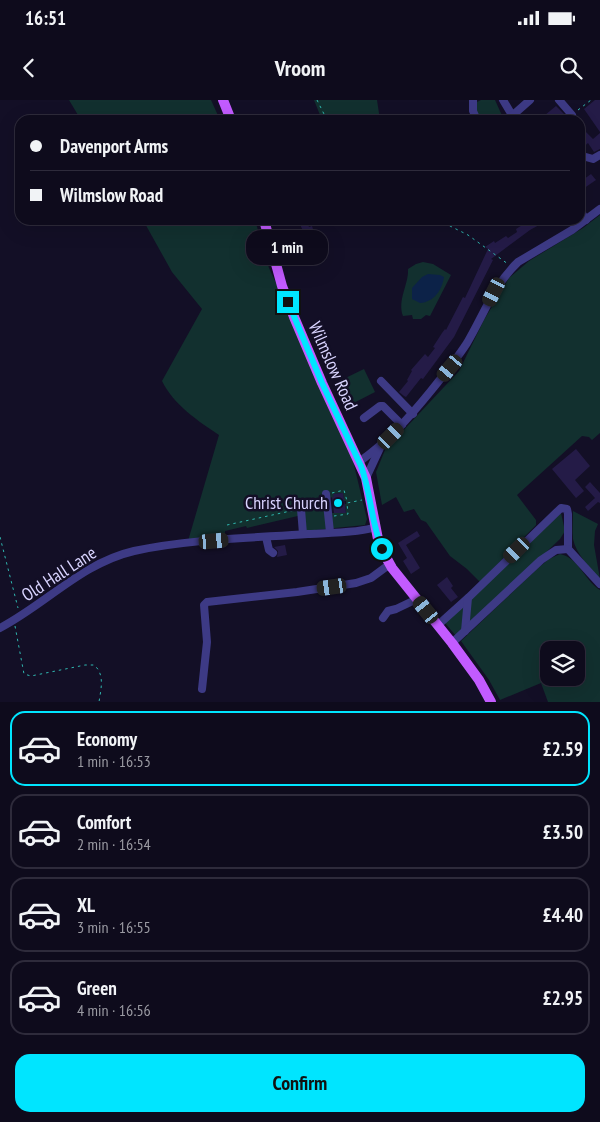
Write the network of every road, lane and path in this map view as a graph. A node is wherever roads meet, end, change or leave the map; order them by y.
1 (223, 100) edge
2 (318, 100) edge
3 (474, 100) edge
4 (503, 100) edge
5 (530, 100) edge
6 (559, 100) edge
7 (592, 100) edge
8 (229, 115) edge
9 (325, 115) edge
10 (475, 115) edge
11 (512, 115) edge
12 (517, 115) edge
13 (572, 115) joint
14 (600, 155) edge
15 (585, 157) edge
16 (600, 209) edge
17 (586, 220) edge
18 (265, 225) edge
19 (448, 225) edge
20 (578, 225) edge
21 (512, 268) junction
22 (381, 381) dead end
23 (413, 414) junction
24 (364, 418) dead end
25 (402, 425) junction
26 (381, 446) junction
27 (360, 464) junction
28 (366, 478) junction
29 (326, 494) joint
30 (370, 498) junction
31 (346, 503) junction
32 (328, 505) junction
33 (300, 509) junction
34 (329, 517) junction
35 (227, 525) dead end
36 (375, 527) junction
37 (330, 532) junction
38 (303, 534) junction
39 (266, 536) junction
40 (0, 537) edge
41 (568, 549) junction
42 (273, 553) dead end
43 (390, 564) junction
44 (600, 584) edge
45 (468, 598) junction
46 (417, 599) junction
47 (23, 615) junction
48 (382, 618) dead end
49 (14, 621) junction
50 (438, 625) junction
51 (0, 628) edge
52 (465, 631) junction
53 (452, 643) junction
54 (202, 689) dead end
55 (99, 702) edge
56 (491, 702) edge

1 - 8 main road
2 - 9 path
3 - 10 street
4 - 11 street
5 - 12 street
6 - 13 street
7 - 13 path
14 - 15 street
16 - 17 street
18 - 27 main road, Wilmslow Road
19 - 21 path
20 - 21 street
21 - 23 street
22 - 23 street
23 - 25 street
24 - 25 street
25 - 26 street
26 - 27 street
26 - 28 street
27 - 28 main road, Wilmslow Road
28 - 30 main road, Wilmslow Road
29 - 31 path
29 - 32 street
30 - 31 path
30 - 36 main road, Wilmslow Road
31 - 34 path
32 - 33 path
32 - 34 street
33 - 35 path
33 - 38 street
34 - 37 street
36 - 37 street, Old Hall Lane
36 - 43 main road, Wilmslow Road
37 - 38 street, Old Hall Lane
38 - 39 street, Old Hall Lane
39 - 42 street
39 - 47 street, Old Hall Lane
40 - 47 path
41 - 44 street
41 - 45 street
41 - 52 street
43 - 46 main road, Wilmslow Road
43 - 54 street
45 - 50 street
45 - 52 street
46 - 48 street
46 - 50 main road, Wilmslow Road
47 - 49 street, Old Hall Lane
49 - 51 street, Old Hall Lane
49 - 55 path
50 - 53 main road, Wilmslow Road
52 - 53 street
53 - 56 main road, Wilmslow Road

